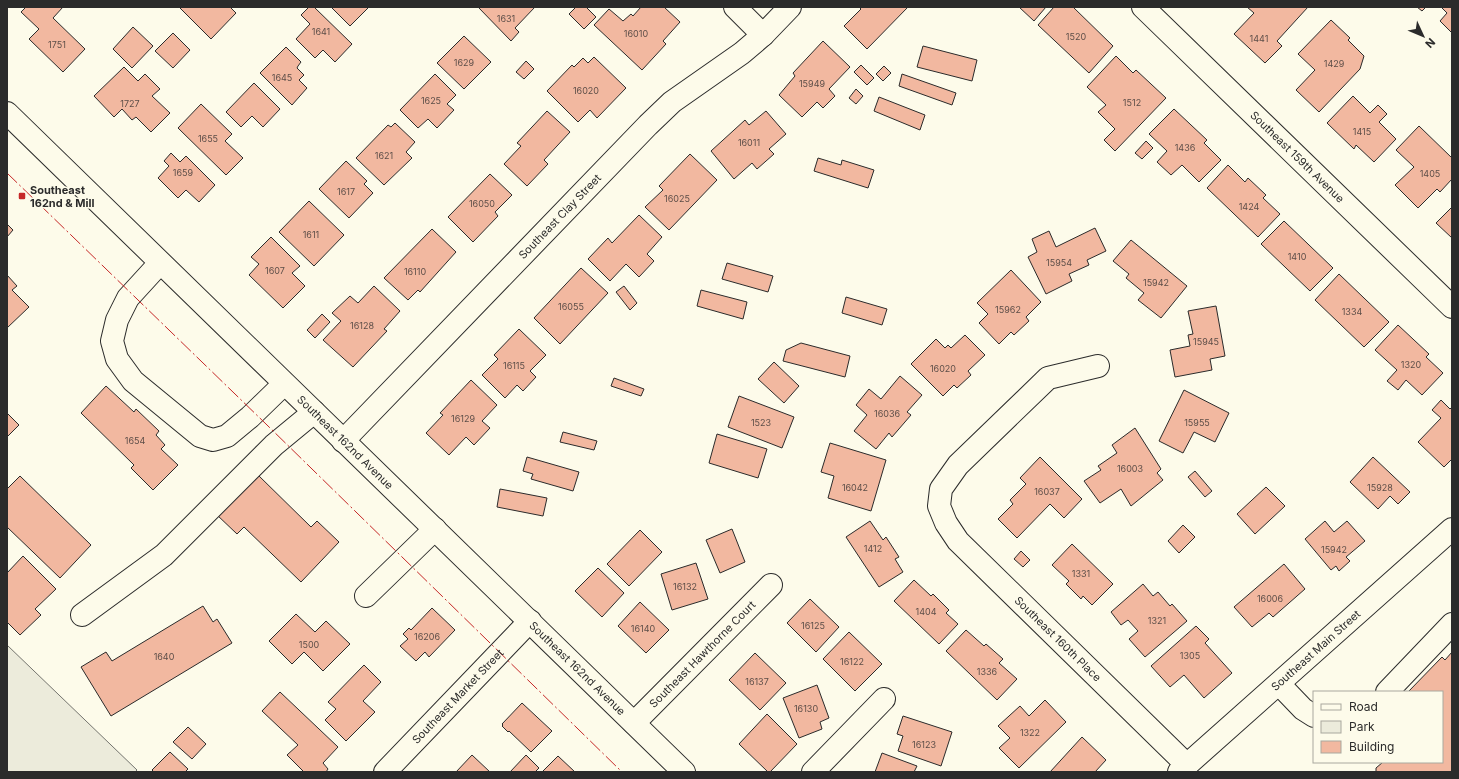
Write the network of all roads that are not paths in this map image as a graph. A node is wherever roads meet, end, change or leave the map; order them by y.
1 (736, 7) edge
2 (790, 7) edge
3 (1143, 7) edge
4 (763, 34) junction
5 (7, 114) edge
6 (160, 263) junction
7 (1452, 307) edge
8 (1098, 366) dead end
9 (284, 384) junction
10 (314, 412) junction
11 (343, 441) junction
12 (435, 529) junction
13 (1452, 529) edge
14 (771, 585) dead end
15 (366, 596) dead end
16 (82, 615) dead end
17 (530, 621) junction
18 (1452, 624) edge
19 (1279, 684) junction
20 (1388, 691) edge
21 (884, 699) dead end
22 (1313, 715) edge
23 (634, 723) junction
24 (1183, 768) edge
25 (385, 772) edge
26 (684, 772) edge
27 (813, 772) edge

1 - 4 street
2 - 4 street, Southeast Clay Street
3 - 7 street, Southeast 159th Avenue
4 - 11 street, Southeast Clay Street
5 - 6 street, Southeast 162nd Avenue
6 - 9 street, Southeast 162nd Avenue
6 - 9 street
8 - 24 street, Southeast 160th Place
9 - 10 street, Southeast 162nd Avenue
10 - 11 street, Southeast 162nd Avenue
10 - 16 street
11 - 12 street, Southeast 162nd Avenue
12 - 15 street
12 - 17 street, Southeast 162nd Avenue
13 - 19 street, Southeast Main Street
14 - 23 street, Southeast Hawthorne Court
17 - 23 street, Southeast 162nd Avenue
17 - 25 street, Southeast Market Street
18 - 20 street
19 - 22 street
19 - 24 street, Southeast Main Street
21 - 27 street
23 - 26 street, Southeast 162nd Avenue

